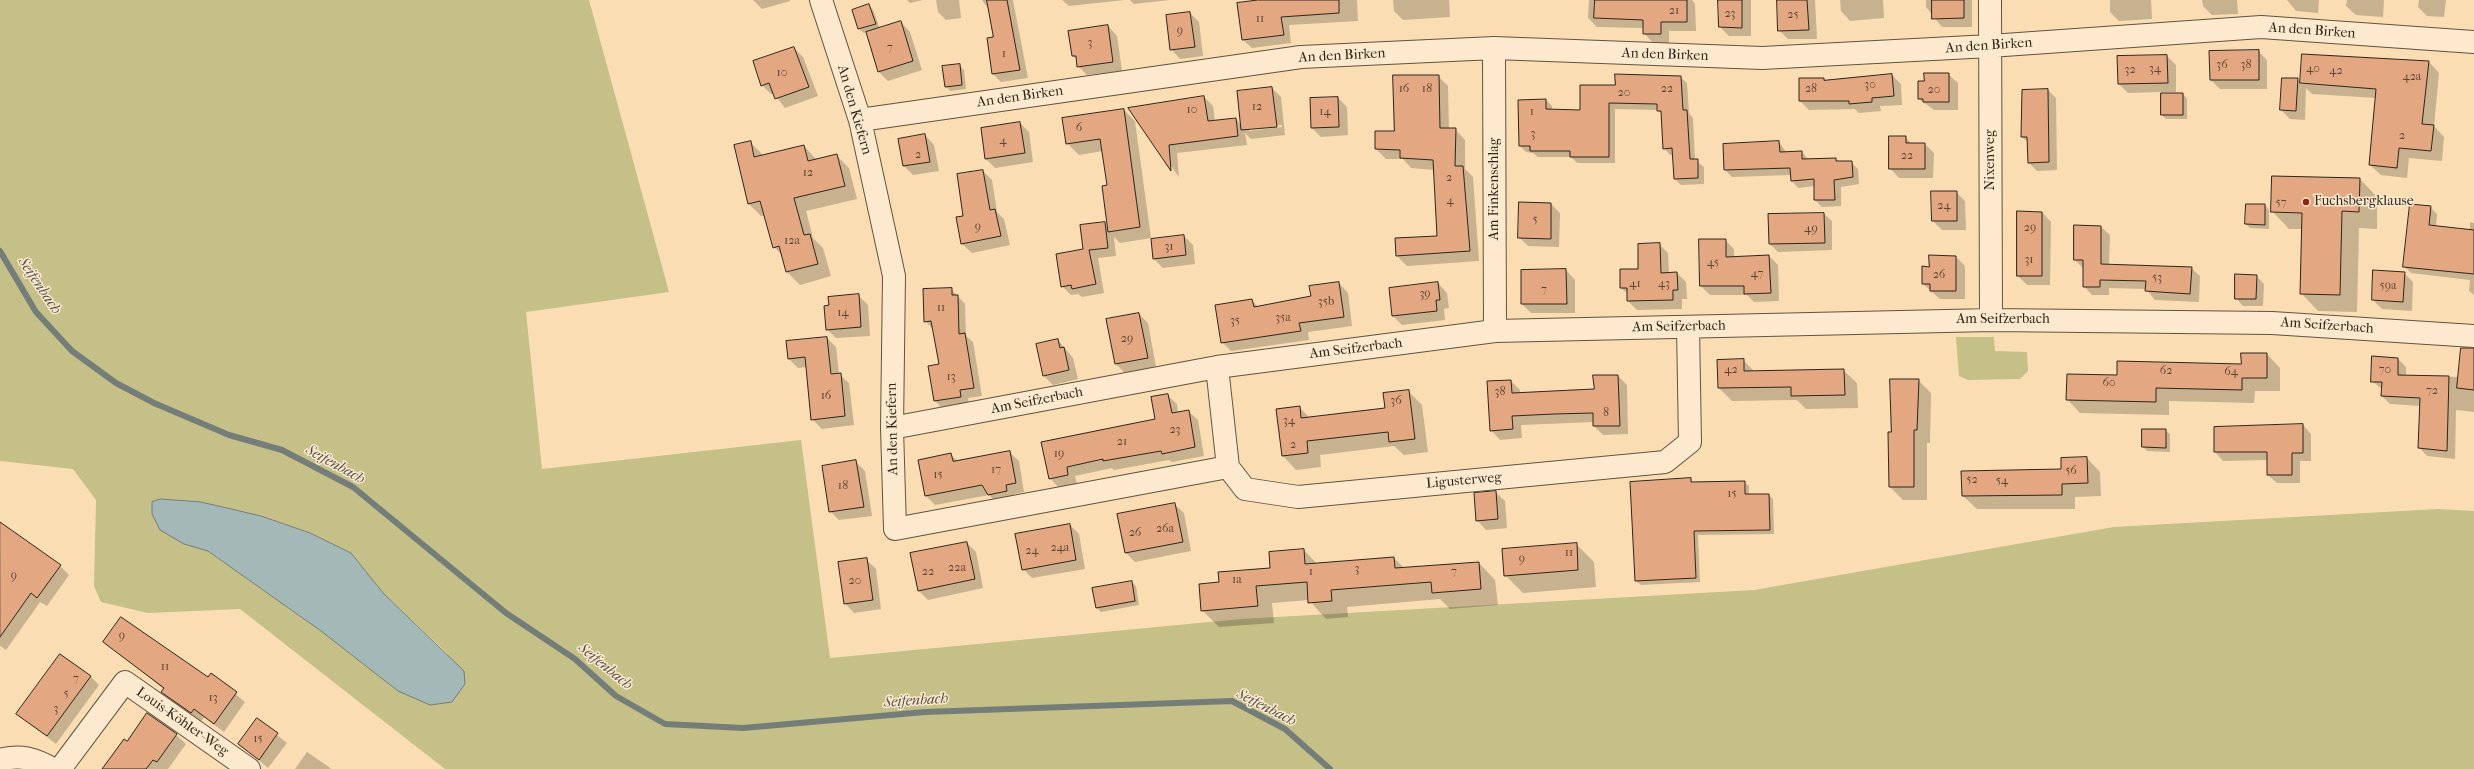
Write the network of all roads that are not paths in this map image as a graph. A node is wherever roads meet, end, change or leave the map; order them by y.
1 (821, 0) edge
2 (1990, 0) edge
3 (2474, 42) edge
4 (1990, 46) junction
5 (1494, 48) junction
6 (860, 120) junction
7 (1991, 320) junction
8 (1688, 327) junction
9 (1495, 331) junction
10 (2474, 336) edge
11 (1217, 367) junction
12 (892, 428) junction
13 (1228, 467) junction
14 (0, 760) edge
15 (53, 769) edge
16 (60, 769) edge
17 (249, 769) edge

1 - 6 street, An den Kiefern
2 - 4 street, Nixenweg
3 - 4 street, An den Birken
4 - 5 street, An den Birken
4 - 7 street, Nixenweg
5 - 6 street, An den Birken
5 - 9 street, Am Finkenschlag
6 - 12 street, An den Kiefern
7 - 8 street, Am Seifzerbach
7 - 10 street, Am Seifzerbach
8 - 9 street, Am Seifzerbach
8 - 13 street, Ligusterweg
9 - 11 street, Am Seifzerbach
11 - 12 street, Am Seifzerbach
11 - 13 street
12 - 13 street, An den Kiefern
14 - 15 street
16 - 17 street, Louis-Köhler-Weg

